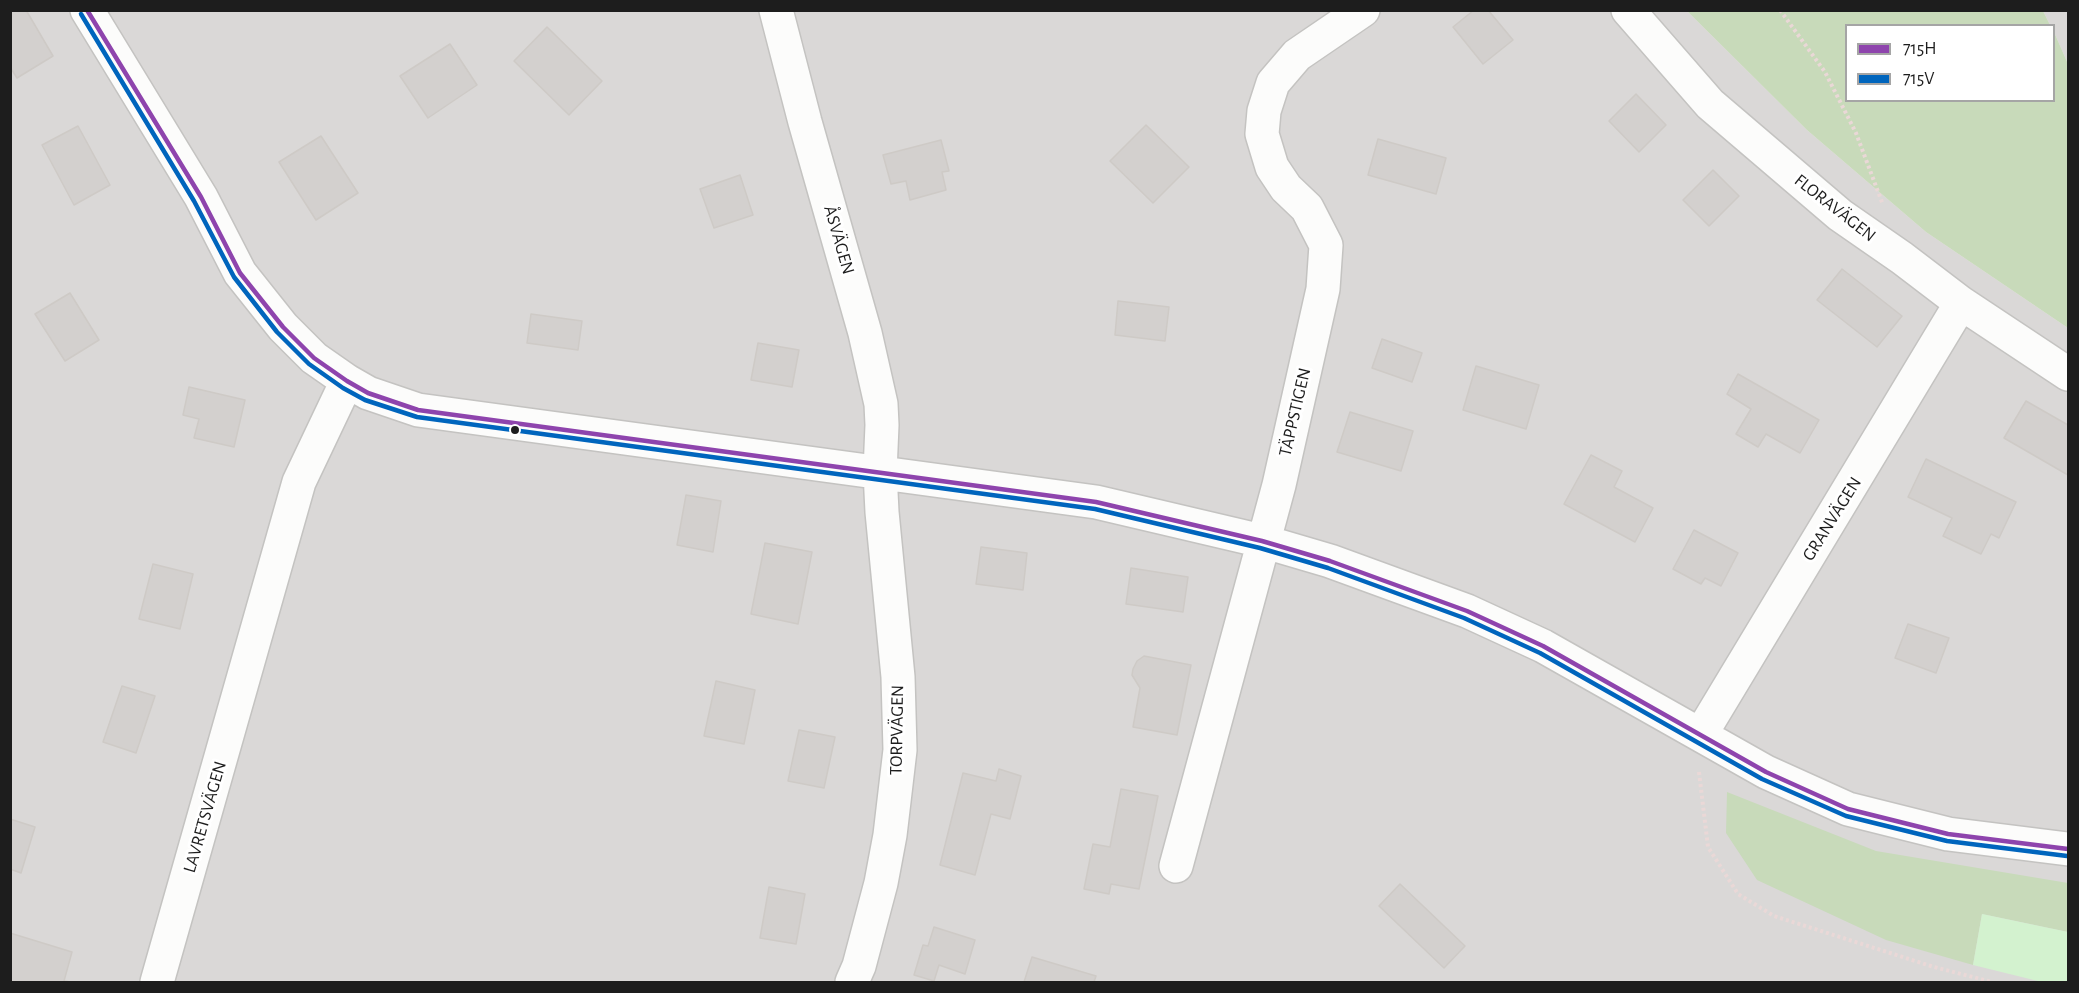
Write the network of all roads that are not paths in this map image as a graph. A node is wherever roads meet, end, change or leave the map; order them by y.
1 (87, 10) edge
2 (776, 10) edge
3 (1363, 10) edge
4 (1628, 10) edge
5 (1961, 303) junction
6 (2068, 374) edge
7 (347, 381) junction
8 (880, 472) junction
9 (1262, 541) junction
10 (1701, 734) junction
11 (2068, 849) edge
12 (1176, 866) dead end
13 (158, 982) edge
14 (852, 982) edge

1 - 7 street
2 - 8 street, ÅSVÄGEN
3 - 9 street, TÄPPSTIGEN
4 - 5 street, FLORAVÄGEN
5 - 6 street, FLORAVÄGEN
5 - 10 street, GRANVÄGEN
7 - 8 street
7 - 13 street, LAVRETSVÄGEN
8 - 9 street
8 - 14 street, TORPVÄGEN
9 - 10 street
9 - 12 street, TÄPPSTIGEN
10 - 11 street

